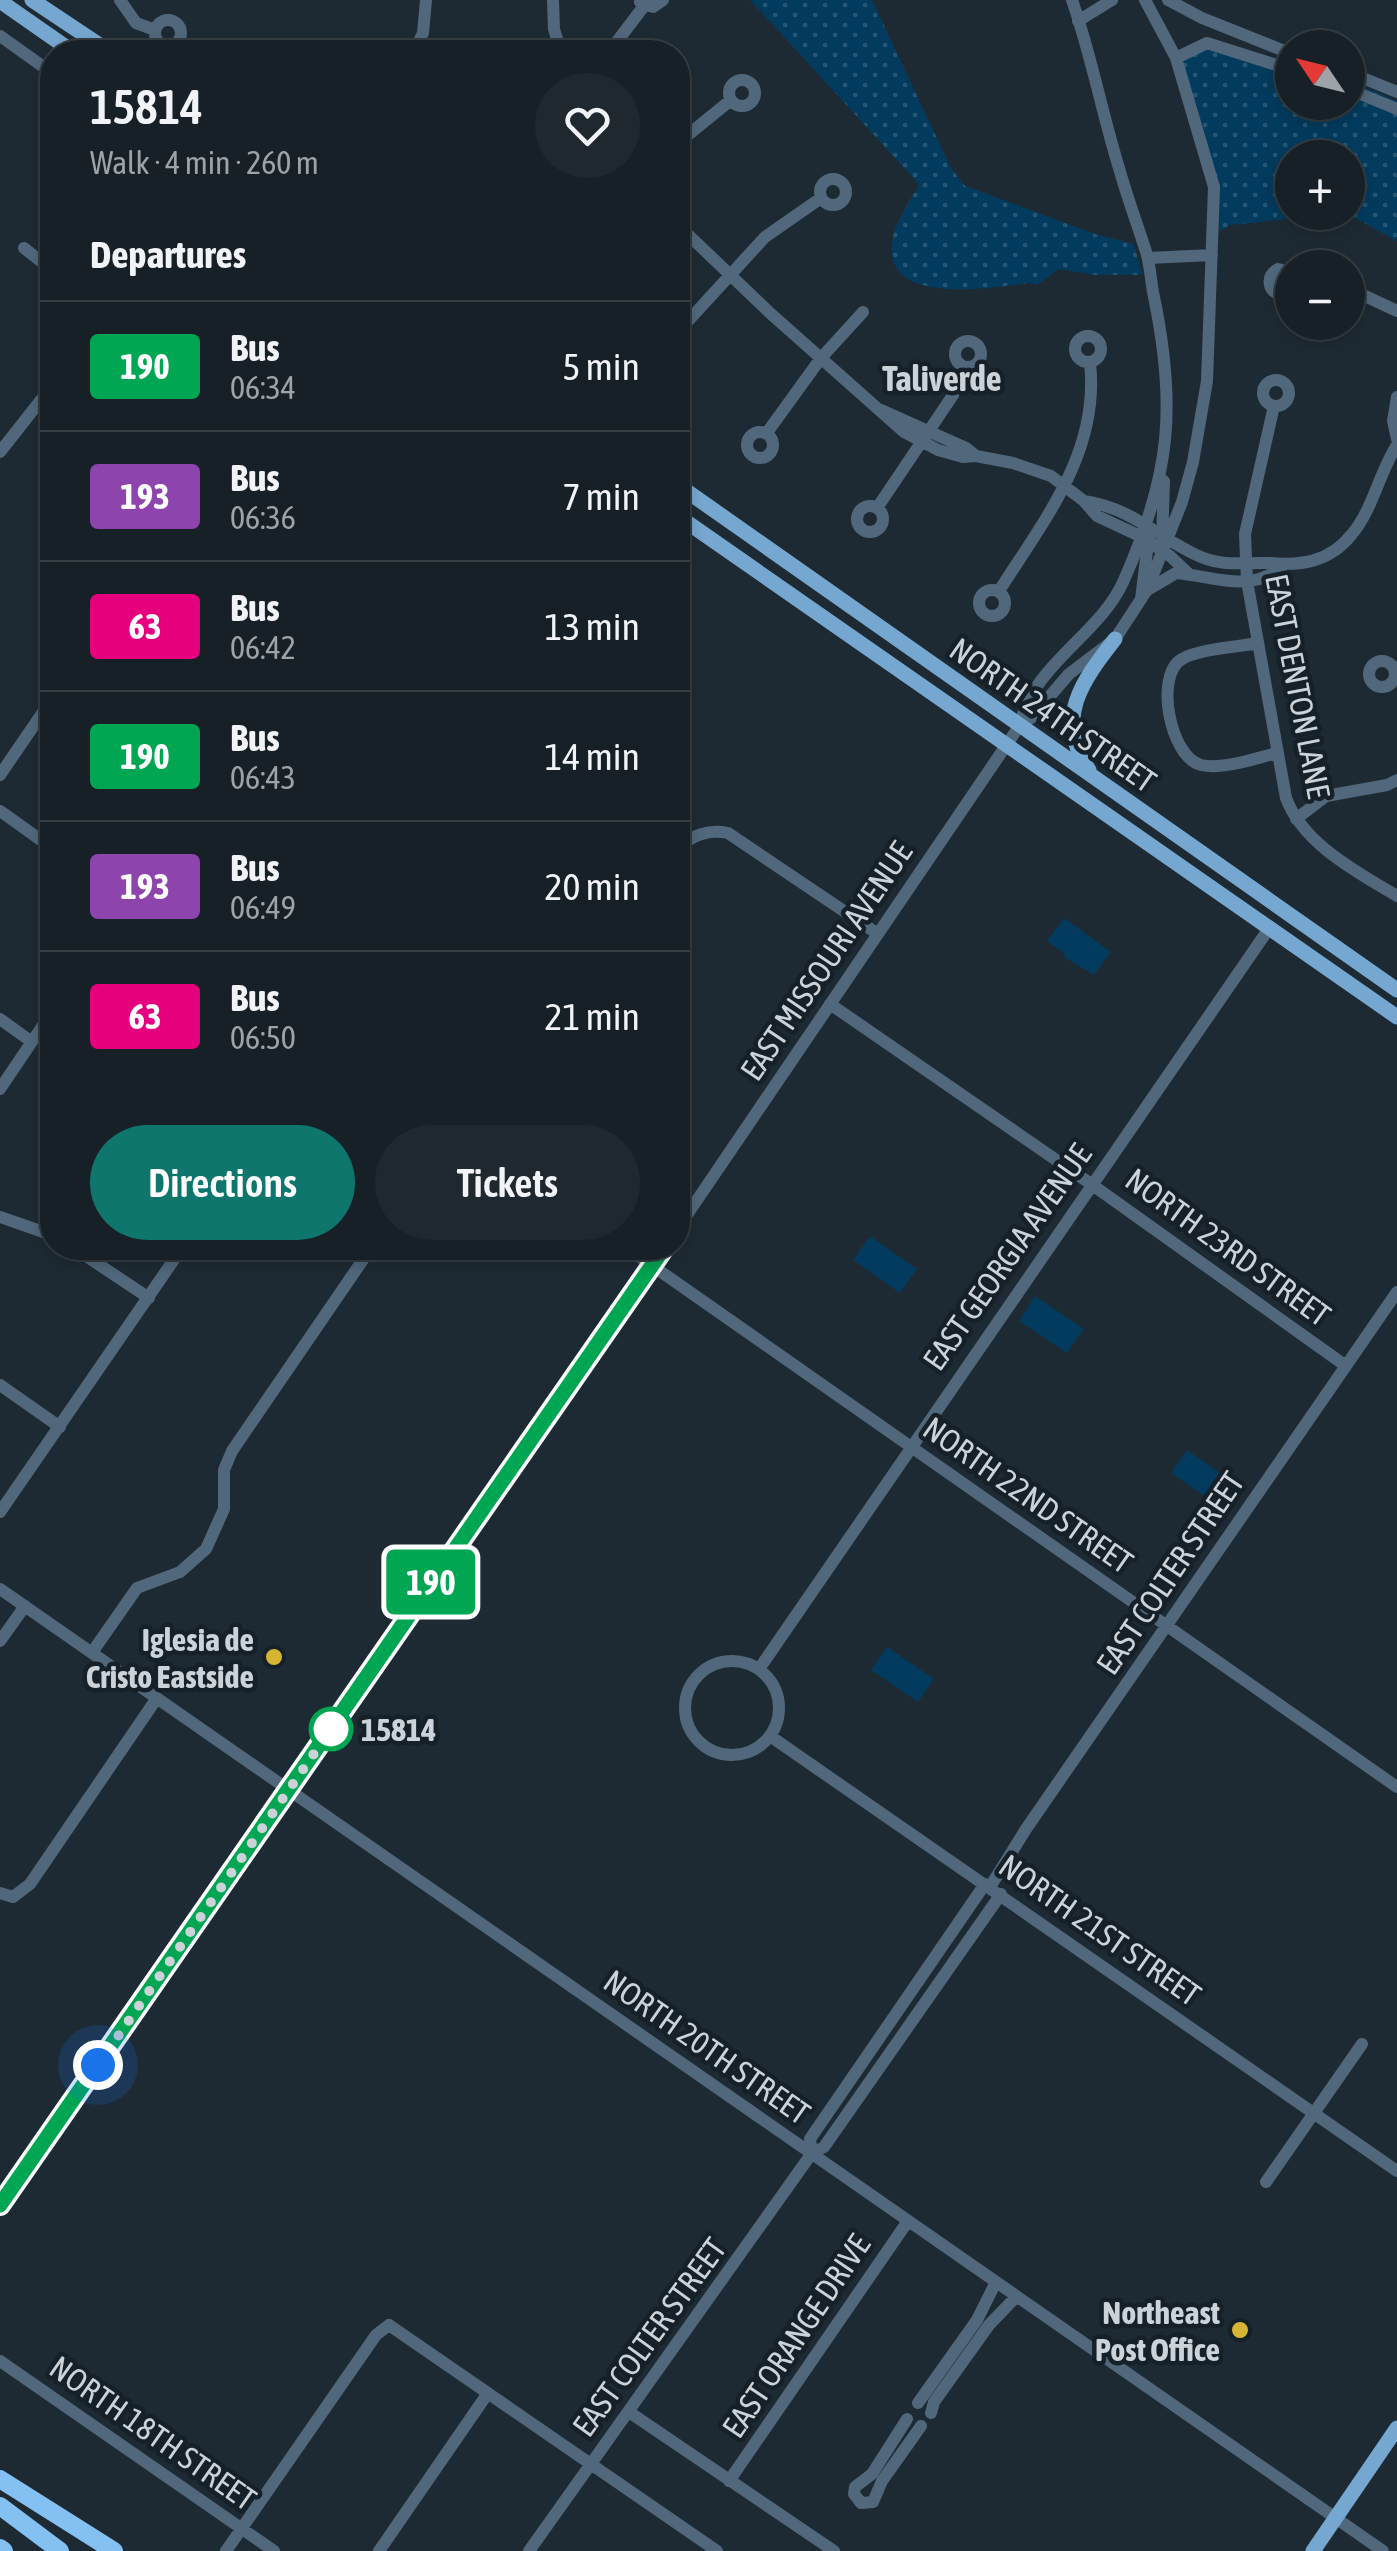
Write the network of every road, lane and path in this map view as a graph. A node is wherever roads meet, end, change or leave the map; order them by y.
1 (32, 0) edge
2 (120, 0) edge
3 (426, 0) edge
4 (553, 0) edge
5 (663, 0) edge
6 (1072, 0) edge
7 (1112, 0) edge
8 (1145, 0) edge
9 (1168, 0) edge
10 (0, 1) edge
11 (642, 3) edge
12 (1078, 21) junction
13 (155, 30) dead end
14 (0, 36) edge
15 (55, 40) edge
16 (92, 40) edge
17 (420, 40) edge
18 (557, 40) edge
19 (617, 40) edge
20 (1275, 47) edge
21 (1176, 58) junction
22 (40, 64) edge
23 (1275, 65) edge
24 (1365, 79) edge
25 (1397, 92) edge
26 (1365, 96) edge
27 (730, 100) dead end
28 (1397, 110) edge
29 (690, 133) edge
30 (821, 198) dead end
31 (690, 240) edge
32 (24, 248) dead end
33 (1212, 255) junction
34 (1148, 258) junction
35 (40, 261) edge
36 (729, 275) junction
37 (1365, 296) edge
38 (863, 312) dead end
39 (1397, 312) edge
40 (690, 319) edge
41 (822, 358) junction
42 (1090, 363) dead end
43 (964, 366) dead end
44 (1397, 397) edge
45 (40, 401) edge
46 (1274, 406) dead end
47 (766, 434) dead end
48 (927, 438) junction
49 (1397, 442) edge
50 (0, 452) edge
51 (1163, 459) junction
52 (1065, 485) junction
53 (690, 494) edge
54 (1084, 500) junction
55 (877, 508) dead end
56 (1147, 523) junction
57 (690, 525) edge
58 (751, 537) junction
59 (1145, 539) junction
60 (1164, 542) junction
61 (736, 558) junction
62 (1246, 565) junction
63 (1282, 567) junction
64 (1188, 574) junction
65 (1248, 581) junction
66 (999, 591) dead end
67 (1116, 598) junction
68 (1141, 601) junction
69 (1115, 638) junction
70 (1258, 643) junction
71 (40, 717) edge
72 (1020, 725) junction
73 (1006, 744) junction
74 (1278, 754) junction
75 (0, 775) edge
76 (1094, 777) junction
77 (1394, 785) edge
78 (0, 811) edge
79 (1296, 818) junction
80 (40, 839) edge
81 (690, 841) edge
82 (1397, 896) edge
83 (1270, 927) junction
84 (878, 934) junction
85 (1397, 990) edge
86 (830, 1004) junction
87 (1397, 1017) edge
88 (0, 1019) edge
89 (40, 1030) edge
90 (32, 1042) junction
91 (0, 1088) edge
92 (1091, 1184) junction
93 (690, 1210) edge
94 (0, 1217) edge
95 (40, 1231) edge
96 (92, 1260) edge
97 (174, 1260) edge
98 (364, 1260) edge
99 (645, 1260) edge
100 (656, 1260) edge
101 (652, 1265) junction
102 (1397, 1292) edge
103 (149, 1298) junction
104 (1346, 1366) junction
105 (0, 1385) edge
106 (60, 1427) junction
107 (910, 1447) junction
108 (0, 1512) edge
109 (0, 1588) edge
110 (24, 1606) junction
111 (1167, 1626) junction
112 (0, 1641) edge
113 (93, 1651) junction
114 (758, 1669) junction
115 (157, 1698) junction
116 (770, 1736) junction
117 (1397, 1786) edge
118 (289, 1788) junction
119 (992, 1888) junction
120 (7, 1895) edge
121 (1362, 2044) dead end
122 (1314, 2113) junction
123 (812, 2154) junction
124 (1397, 2171) edge
125 (1266, 2182) dead end
126 (0, 2205) edge
127 (908, 2221) junction
128 (996, 2282) junction
129 (1016, 2297) junction
130 (0, 2361) edge
131 (488, 2393) junction
132 (918, 2403) junction
133 (629, 2412) junction
134 (931, 2414) junction
135 (907, 2418) junction
136 (922, 2426) junction
137 (1397, 2428) edge
138 (592, 2464) junction
139 (0, 2478) edge
140 (730, 2481) junction
141 (0, 2506) edge
142 (1336, 2518) junction
143 (242, 2529) junction
144 (696, 2545) edge
145 (60, 2551) edge
146 (114, 2551) edge
147 (226, 2551) edge
148 (274, 2551) edge
149 (379, 2551) edge
150 (528, 2551) edge
151 (717, 2551) edge
152 (834, 2551) edge
153 (1313, 2551) edge
154 (1383, 2551) edge

1 - 16 main road
2 - 13 street
3 - 17 street
4 - 18 street
5 - 11 street
6 - 12 street
7 - 12 street
8 - 21 street
9 - 20 street
10 - 15 main road
11 - 19 street
12 - 34 street
14 - 22 street
21 - 23 street
21 - 33 street
24 - 25 street
26 - 28 street
27 - 29 street
30 - 36 street
31 - 36 street
32 - 35 street
33 - 34 street
33 - 60 street
34 - 51 street
36 - 40 street
36 - 41 street
37 - 39 street
38 - 41 street
41 - 47 street
41 - 48 street
42 - 52 street
43 - 48 street
44 - 49 street
45 - 50 street
46 - 62 street
48 - 52 street
48 - 55 street
49 - 63 street
51 - 56 street
51 - 60 street
52 - 54 street
52 - 66 street
53 - 58 main road, NORTH 24TH STREET
54 - 56 street
54 - 59 street
56 - 59 street
56 - 60 street
57 - 61 main road, NORTH 24TH STREET
58 - 61 main road
58 - 72 main road, NORTH 24TH STREET
59 - 60 street
59 - 67 street
59 - 68 street
60 - 62 street
60 - 64 street
60 - 68 street
61 - 73 main road, NORTH 24TH STREET
62 - 63 street
62 - 65 street, EAST DENTON LANE
63 - 65 street
64 - 65 street
64 - 68 street
65 - 70 street, EAST DENTON LANE
67 - 68 street
67 - 72 street
68 - 69 street
69 - 72 street
69 - 76 main road
70 - 74 street, EAST DENTON LANE
70 - 74 street
71 - 75 street
72 - 73 street, EAST MISSOURI AVENUE
72 - 76 main road, NORTH 24TH STREET
73 - 83 main road, NORTH 24TH STREET
73 - 84 street, EAST MISSOURI AVENUE
74 - 79 street, EAST DENTON LANE
76 - 85 main road, NORTH 24TH STREET
77 - 79 street
78 - 80 street
79 - 82 street
81 - 84 street
83 - 87 main road, NORTH 24TH STREET
83 - 92 street, EAST GEORGIA AVENUE
84 - 86 street, EAST MISSOURI AVENUE
86 - 92 street, NORTH 23RD STREET
86 - 93 street, EAST MISSOURI AVENUE
88 - 90 street
89 - 90 street
90 - 91 street
92 - 104 street, NORTH 23RD STREET
92 - 107 street, EAST GEORGIA AVENUE
94 - 95 street
96 - 103 street
97 - 103 street
98 - 113 street
99 - 101 street, NORTH 22ND STREET
100 - 101 street
101 - 107 street, NORTH 22ND STREET
101 - 118 street
102 - 104 street, EAST COLTER STREET
103 - 106 street
104 - 111 street, EAST COLTER STREET
105 - 106 street
106 - 108 street
107 - 111 street, NORTH 22ND STREET
107 - 114 street, EAST GEORGIA AVENUE
109 - 110 street, NORTH 20TH STREET
110 - 112 street
110 - 113 street, NORTH 20TH STREET
111 - 117 street, NORTH 22ND STREET
111 - 119 street, EAST COLTER STREET
113 - 115 street, NORTH 20TH STREET
114 - 116 street
114 - 116 street
115 - 118 street, NORTH 20TH STREET
115 - 120 street
116 - 119 street, NORTH 21ST STREET
118 - 123 street, NORTH 20TH STREET
118 - 126 street
119 - 122 street, NORTH 21ST STREET
119 - 123 street, EAST COLTER STREET
121 - 122 street
122 - 124 street, NORTH 21ST STREET
122 - 125 street
123 - 127 street, NORTH 20TH STREET
123 - 133 street, EAST COLTER STREET
127 - 128 street, NORTH 20TH STREET
127 - 140 street, EAST ORANGE DRIVE
128 - 129 street, NORTH 20TH STREET
128 - 132 street
129 - 134 street
129 - 142 street, NORTH 20TH STREET
130 - 143 street, NORTH 18TH STREET
131 - 138 street
131 - 143 street
131 - 149 street
132 - 134 street
132 - 135 street
133 - 138 street, EAST COLTER STREET
133 - 140 street
134 - 136 street
135 - 136 street
135 - 136 street
137 - 142 main road
138 - 144 street
138 - 150 street, EAST COLTER STREET
139 - 146 highway
140 - 152 street
141 - 145 highway
142 - 153 main road
142 - 154 street, NORTH 20TH STREET
143 - 147 street
143 - 148 street, NORTH 18TH STREET
144 - 151 street

